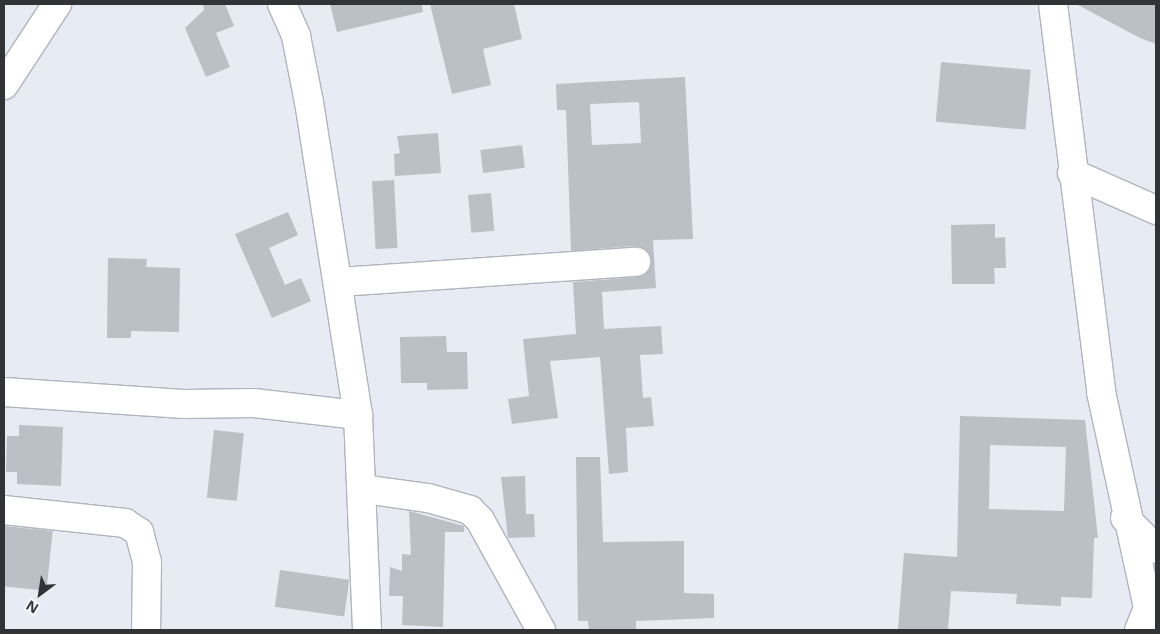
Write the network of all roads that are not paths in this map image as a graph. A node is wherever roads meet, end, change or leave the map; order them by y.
1 (57, 4) edge
2 (282, 4) edge
3 (1053, 4) edge
4 (4, 85) edge
5 (1072, 173) junction
6 (1156, 210) edge
7 (636, 262) dead end
8 (339, 282) junction
9 (4, 392) edge
10 (358, 416) junction
11 (362, 489) junction
12 (4, 510) edge
13 (1124, 517) junction
14 (1156, 549) edge
15 (1148, 614) edge
16 (146, 630) edge
17 (367, 630) edge
18 (542, 630) edge

1 - 4 street
2 - 8 street
3 - 5 street
5 - 6 street
5 - 13 street
7 - 8 street
8 - 10 street
9 - 10 street
10 - 11 street
11 - 17 street
11 - 18 street
12 - 16 street
13 - 14 street
13 - 15 street

